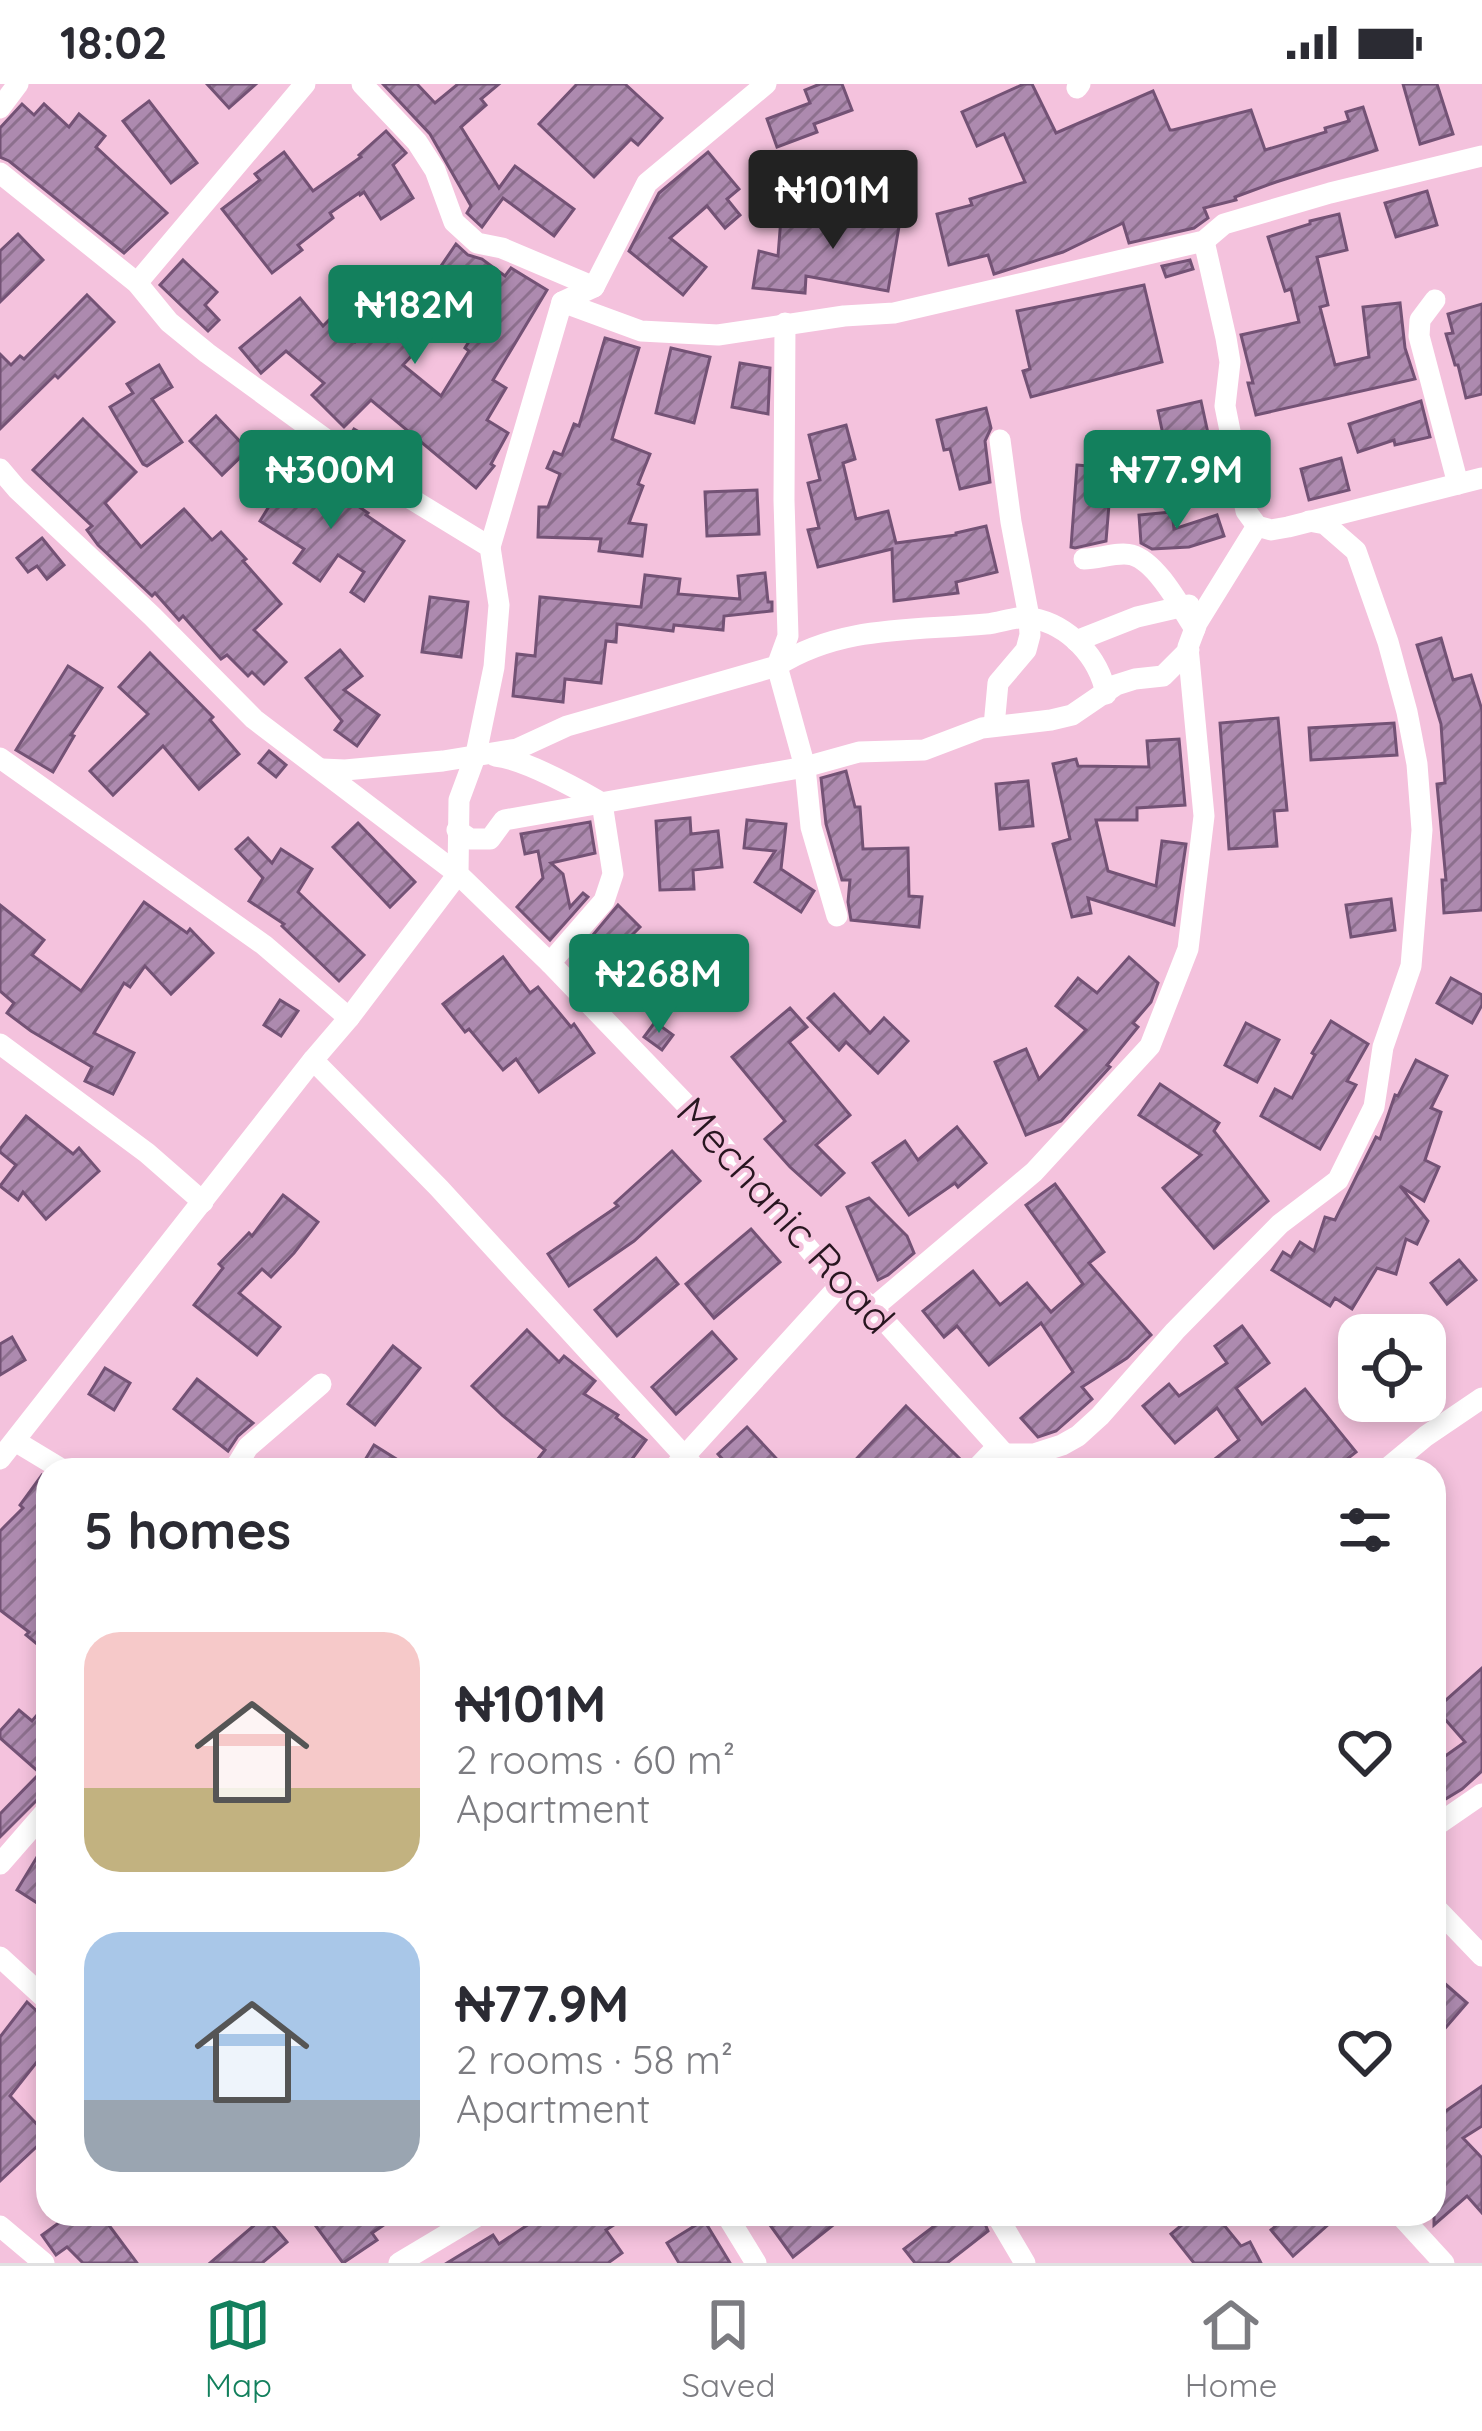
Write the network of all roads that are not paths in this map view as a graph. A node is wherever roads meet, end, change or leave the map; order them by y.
1 (18, 84) edge
2 (305, 84) edge
3 (362, 84) edge
4 (766, 84) edge
5 (0, 107) edge
6 (1482, 156) edge
7 (0, 173) edge
8 (1204, 241) junction
9 (136, 284) junction
10 (594, 286) junction
11 (1435, 300) dead end
12 (562, 302) junction
13 (785, 323) junction
14 (1000, 440) dead end
15 (0, 469) edge
16 (1482, 478) edge
17 (1458, 484) junction
18 (1309, 521) junction
19 (1257, 526) junction
20 (490, 547) junction
21 (1084, 559) dead end
22 (1209, 603) junction
23 (1179, 605) junction
24 (1029, 617) junction
25 (1192, 640) junction
26 (1076, 641) junction
27 (777, 666) junction
28 (1106, 694) junction
29 (994, 726) junction
30 (476, 754) junction
31 (0, 758) edge
32 (805, 767) junction
33 (322, 769) junction
34 (602, 803) junction
35 (458, 830) junction
36 (458, 874) junction
37 (837, 916) dead end
38 (550, 963) junction
39 (349, 1018) junction
40 (0, 1044) edge
41 (313, 1060) junction
42 (203, 1202) junction
43 (842, 1283) junction
44 (872, 1308) junction
45 (321, 1384) dead end
46 (1482, 1398) edge
47 (15, 1441) junction
48 (1006, 1457) edge
49 (43, 1458) edge
50 (241, 1458) edge
51 (678, 1458) edge
52 (690, 1458) edge
53 (1399, 1458) edge
54 (0, 1460) edge
55 (1482, 1794) edge
56 (1446, 1820) edge
57 (36, 1823) edge
58 (0, 1864) edge
59 (1446, 1918) edge
60 (1482, 1956) edge
61 (0, 1957) edge
62 (36, 1990) edge
63 (0, 2226) edge
64 (461, 2226) edge
65 (733, 2226) edge
66 (1003, 2226) edge
67 (1410, 2226) edge
68 (44, 2263) edge
69 (399, 2263) edge
70 (755, 2263) edge
71 (1025, 2263) edge
72 (1444, 2263) edge

1 - 5 street
2 - 9 street
3 - 10 street
4 - 10 street
6 - 8 street
7 - 9 street
8 - 13 street
8 - 19 street
9 - 20 street
10 - 12 street
11 - 17 street
12 - 13 street
12 - 20 street
13 - 27 street
14 - 24 street
15 - 33 street, Mechanic Road
16 - 17 street
17 - 18 street
18 - 19 street
18 - 48 street
19 - 22 street
20 - 30 street
21 - 23 street
22 - 23 street
22 - 25 street
23 - 25 street
23 - 26 street
24 - 26 street
24 - 27 street
24 - 29 street
25 - 28 street
25 - 44 street
26 - 28 street
27 - 30 street
27 - 32 street
28 - 29 street
29 - 32 street
30 - 33 street
30 - 34 street
30 - 35 street
31 - 39 street
32 - 34 street
32 - 37 street
33 - 36 street, Mechanic Road
34 - 35 street
34 - 38 street
35 - 36 street
36 - 38 street, Mechanic Road
36 - 39 street
38 - 43 street, Mechanic Road
39 - 41 street
40 - 42 street
41 - 42 street
41 - 51 street
42 - 47 street
43 - 44 street, Mechanic Road
43 - 52 street
44 - 48 street, Mechanic Road
45 - 50 street
46 - 53 street
47 - 49 street
47 - 54 street
55 - 56 street
57 - 58 street
59 - 60 street
61 - 62 street
63 - 68 street
64 - 69 street
65 - 70 street
66 - 71 street
67 - 72 street

